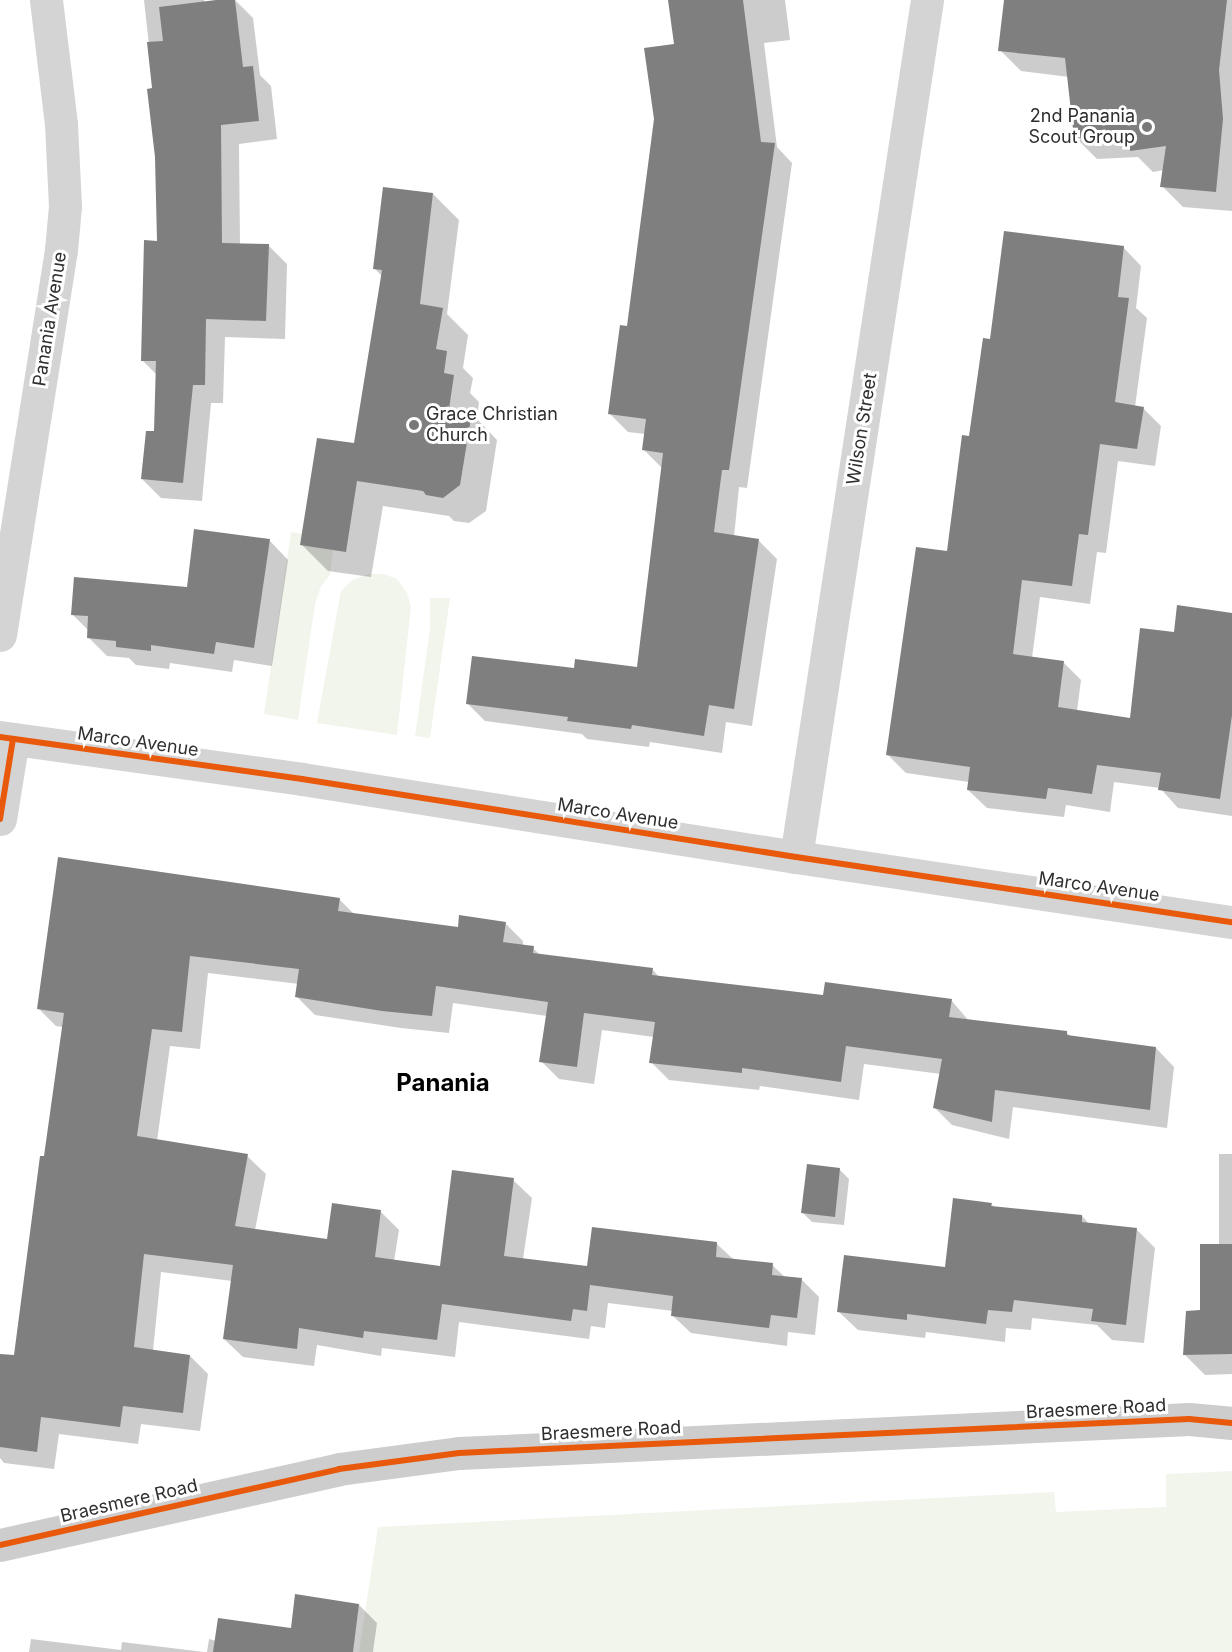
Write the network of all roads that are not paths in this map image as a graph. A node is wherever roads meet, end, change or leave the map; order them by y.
1 (46, 0) edge
2 (927, 0) edge
3 (0, 635) edge
4 (6, 738) edge
5 (0, 819) edge
6 (796, 857) junction
7 (1232, 922) edge
8 (1232, 1409) edge
9 (1189, 1419) junction
10 (1232, 1423) edge
11 (0, 1545) edge

1 - 3 street, Panania Avenue
2 - 6 street, Wilson Street
4 - 5 street
4 - 6 street, Marco Avenue
6 - 7 street, Marco Avenue
8 - 9 street, Braesmere Road
9 - 10 street, Braesmere Road
9 - 11 street, Braesmere Road

